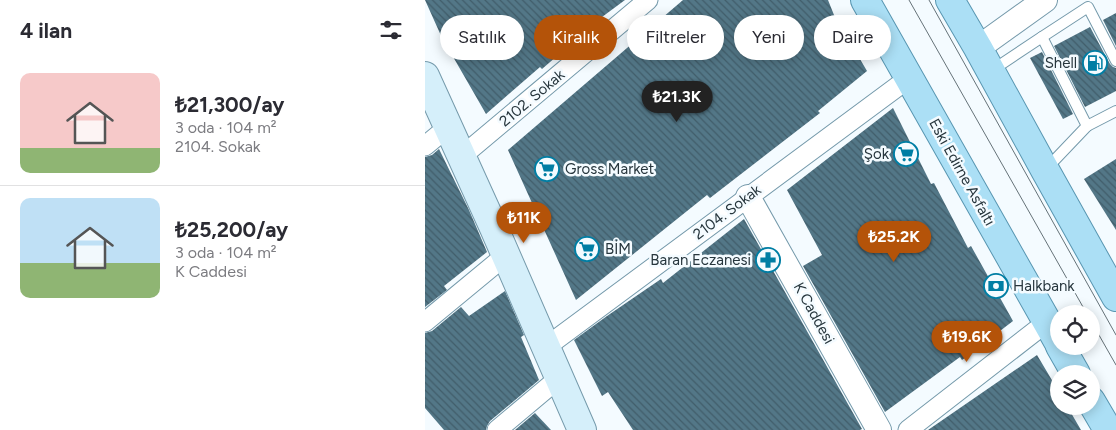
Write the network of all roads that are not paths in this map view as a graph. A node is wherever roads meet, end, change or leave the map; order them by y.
1 (648, 0) edge
2 (865, 0) edge
3 (950, 0) edge
4 (1045, 0) edge
5 (1042, 37) junction
6 (984, 60) junction
7 (1116, 61) edge
8 (425, 76) edge
9 (909, 78) junction
10 (1116, 110) edge
11 (1087, 126) junction
12 (448, 127) junction
13 (425, 146) edge
14 (461, 157) junction
15 (1045, 170) junction
16 (748, 197) junction
17 (505, 255) junction
18 (1116, 297) edge
19 (425, 322) edge
20 (1050, 328) edge
21 (1050, 340) edge
22 (546, 347) junction
23 (559, 378) junction
24 (1099, 415) edge
25 (497, 430) edge
26 (582, 430) edge
27 (879, 430) edge
28 (908, 430) edge
29 (1108, 430) edge

1 - 14 street, 2102. Sokak
2 - 9 main road, Eski Edirne Asfaltı
3 - 6 main road
4 - 6 street
5 - 6 lane
5 - 7 lane
5 - 11 lane
6 - 15 main road
8 - 12 main road
9 - 16 street, 2104. Sokak
9 - 20 main road, Eski Edirne Asfaltı
10 - 11 lane
11 - 15 lane
12 - 13 street
12 - 14 main road
14 - 17 main road
15 - 18 main road
16 - 22 street, 2104. Sokak
16 - 27 street, K Caddesi
17 - 19 street
17 - 22 main road
21 - 28 street
22 - 23 main road
23 - 25 street
23 - 26 main road
24 - 29 main road

